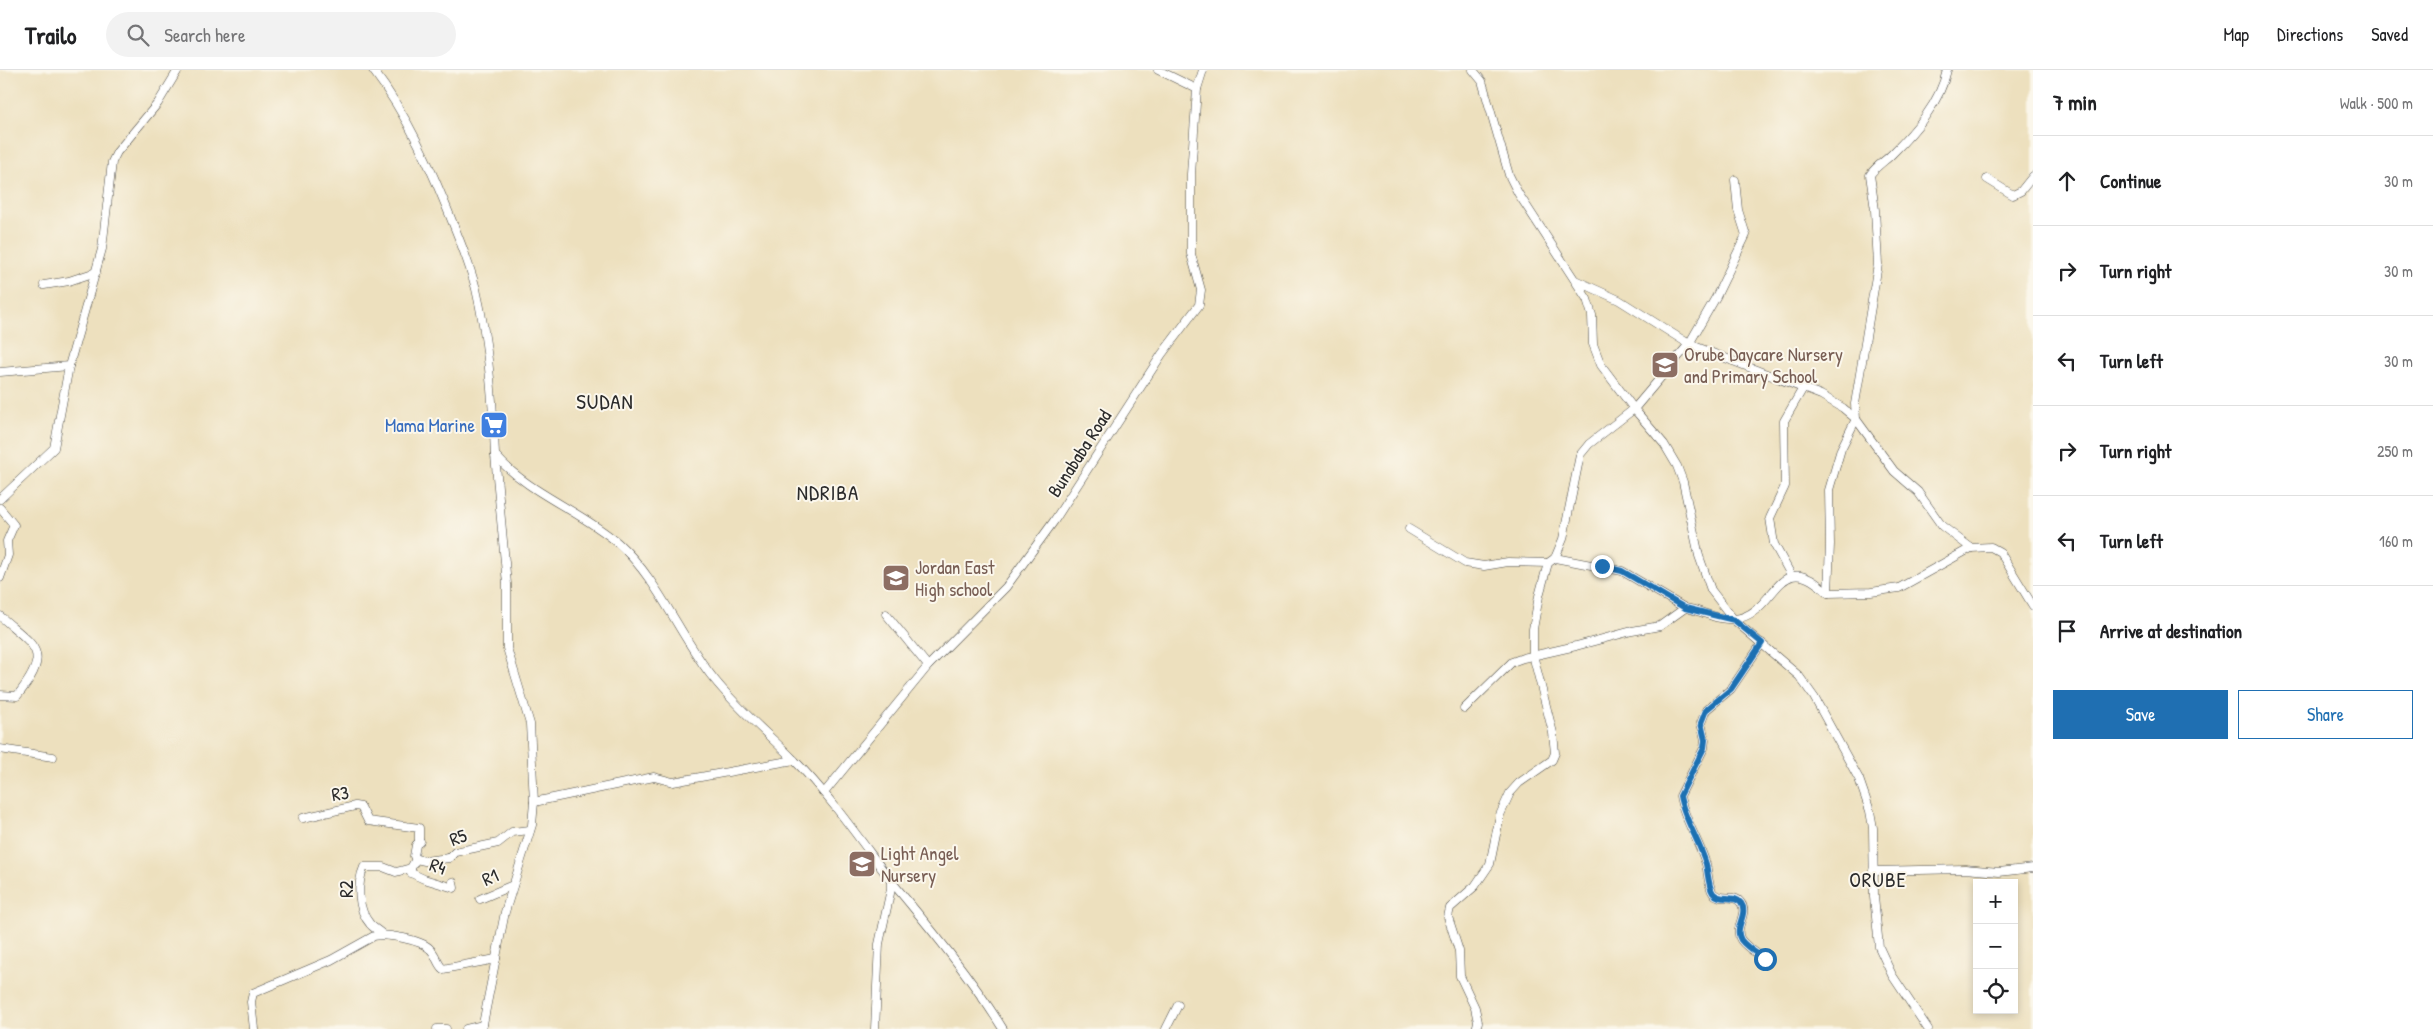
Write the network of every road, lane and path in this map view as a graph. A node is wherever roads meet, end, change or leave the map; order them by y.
1 (178, 70) edge
2 (373, 70) edge
3 (1158, 70) edge
4 (1203, 70) edge
5 (1473, 70) edge
6 (1947, 70) edge
7 (1197, 90) junction
8 (2033, 176) edge
9 (1736, 180) dead end
10 (1987, 180) dead end
11 (96, 272) junction
12 (1575, 280) junction
13 (44, 285) dead end
14 (1689, 344) junction
15 (70, 366) junction
16 (0, 372) edge
17 (1803, 388) junction
18 (1855, 404) junction
19 (1843, 408) junction
20 (1634, 409) junction
21 (1856, 419) junction
22 (495, 455) junction
23 (0, 499) edge
24 (0, 508) edge
25 (1409, 529) dead end
26 (1971, 548) junction
27 (1552, 561) junction
28 (1791, 575) junction
29 (0, 578) edge
30 (1828, 593) junction
31 (2033, 606) edge
32 (1685, 608) junction
33 (886, 614) dead end
34 (0, 616) edge
35 (1734, 620) junction
36 (1762, 643) junction
37 (1533, 655) junction
38 (928, 666) junction
39 (0, 695) edge
40 (1464, 709) dead end
41 (0, 749) edge
42 (52, 757) dead end
43 (794, 760) junction
44 (824, 793) junction
45 (534, 802) junction
46 (303, 818) dead end
47 (530, 830) junction
48 (416, 859) junction
49 (411, 868) junction
50 (2033, 868) edge
51 (1873, 871) junction
52 (891, 881) junction
53 (453, 882) dead end
54 (513, 885) junction
55 (480, 899) dead end
56 (382, 934) junction
57 (496, 959) junction
58 (1765, 959) dead end
59 (1178, 1004) dead end
60 (483, 1027) edge
61 (254, 1029) edge
62 (437, 1029) edge
63 (446, 1029) edge
64 (466, 1029) edge
65 (874, 1029) edge
66 (1003, 1029) edge
67 (1166, 1029) edge
68 (1476, 1029) edge
69 (1928, 1029) edge

1 - 11 street
2 - 22 street
3 - 7 street
4 - 7 street, Bunababa Road
5 - 12 street
6 - 18 street
7 - 38 street, Bunababa Road
8 - 10 street
9 - 14 street
11 - 13 street
11 - 15 street
12 - 14 street
12 - 20 street
14 - 17 street
14 - 20 street
15 - 16 street
15 - 23 street
17 - 19 street
17 - 28 street
18 - 19 street
18 - 21 street
19 - 21 street
20 - 27 street
20 - 35 street
21 - 26 street
21 - 30 street
22 - 43 street
22 - 45 street
24 - 29 street
25 - 27 street
26 - 30 street
26 - 31 street
27 - 32 street
27 - 37 street
28 - 30 street
28 - 35 street
32 - 35 street
32 - 37 street
33 - 38 street
34 - 39 street
35 - 36 street
36 - 51 street
36 - 58 street
37 - 40 street
37 - 68 street
38 - 44 street, Bunababa Road
41 - 42 street
43 - 44 street
43 - 45 street
44 - 52 street
45 - 47 street
46 - 48 street, R3
47 - 48 street, R5
47 - 54 street
48 - 49 street
49 - 53 street, R4
49 - 56 street, R2
50 - 51 street
51 - 69 street
52 - 65 street
52 - 66 street
54 - 55 street, R1
54 - 57 street
56 - 57 street
56 - 61 street
57 - 60 street
59 - 67 street
60 - 64 street
62 - 63 street

